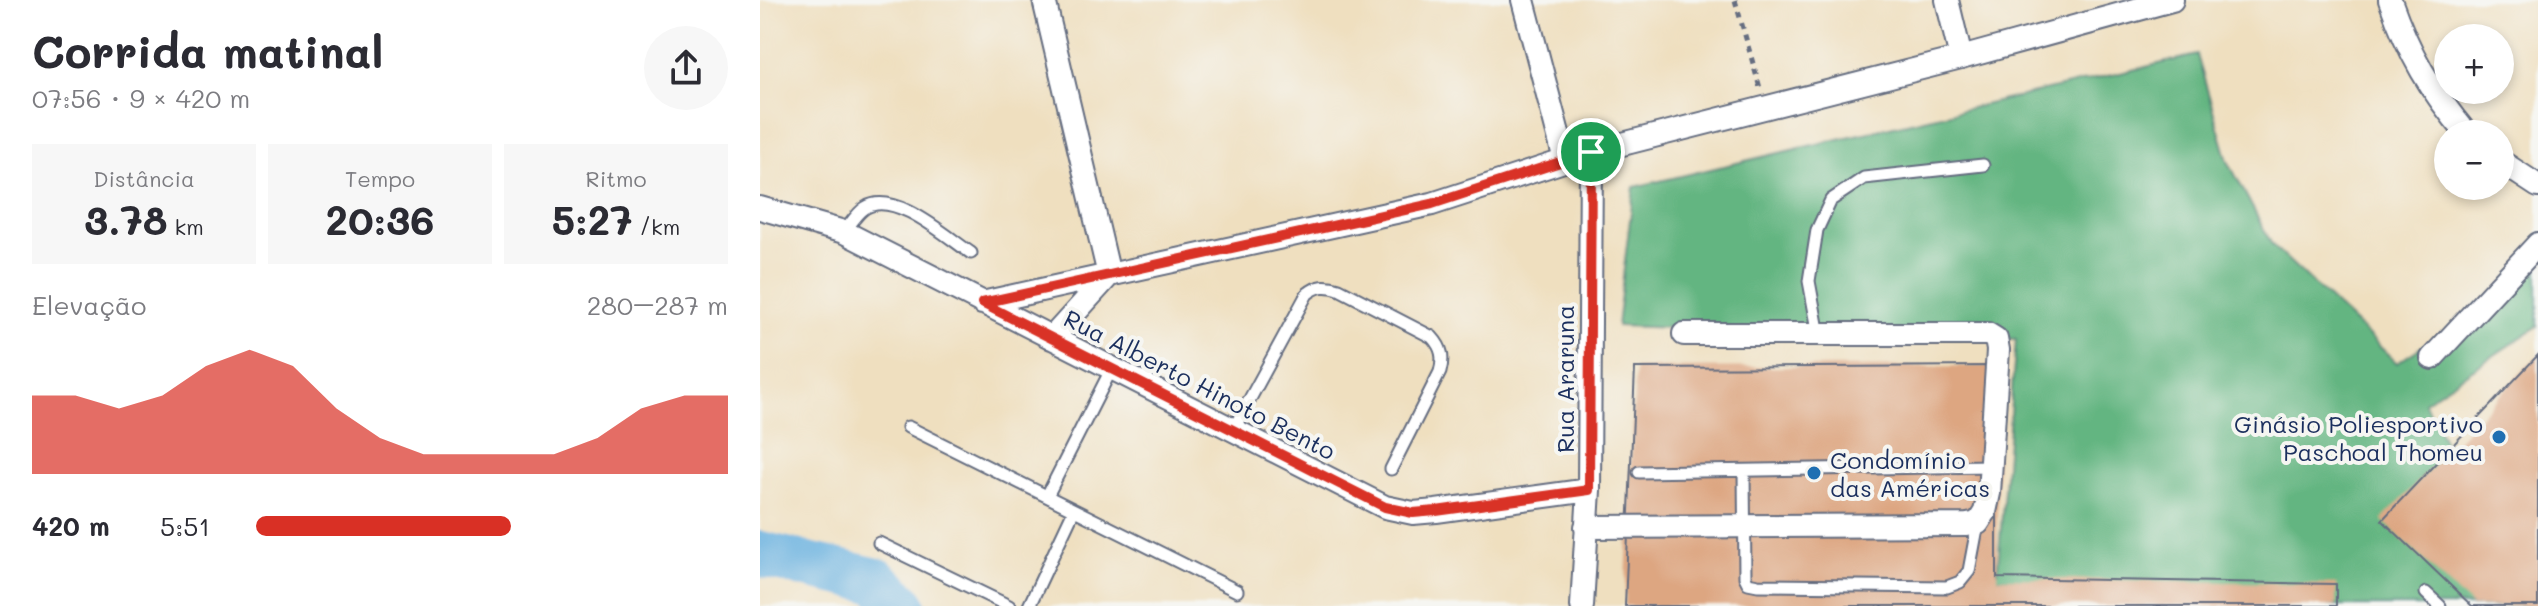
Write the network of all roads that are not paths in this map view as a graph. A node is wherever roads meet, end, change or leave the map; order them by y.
1 (1044, 0) edge
2 (1523, 0) edge
3 (1947, 0) edge
4 (2172, 0) edge
5 (2390, 0) edge
6 (2143, 4) edge
7 (1961, 58) junction
8 (2455, 120) edge
9 (1591, 152) junction
10 (1565, 160) junction
11 (1983, 165) dead end
12 (2514, 170) edge
13 (2538, 186) edge
14 (760, 208) edge
15 (844, 232) junction
16 (2538, 244) edge
17 (971, 253) dead end
18 (1109, 275) junction
19 (982, 303) junction
20 (1684, 334) dead end
21 (1819, 335) junction
22 (1052, 338) junction
23 (2432, 358) dead end
24 (1112, 368) junction
25 (908, 427) dead end
26 (1233, 431) junction
27 (1991, 466) junction
28 (1391, 469) dead end
29 (1744, 471) junction
30 (1639, 472) dead end
31 (1589, 490) junction
32 (1047, 496) junction
33 (1074, 510) junction
34 (1978, 523) junction
35 (1745, 526) junction
36 (1586, 527) junction
37 (879, 543) dead end
38 (1237, 591) dead end
39 (2426, 593) dead end
40 (1009, 606) edge
41 (1029, 606) edge
42 (1582, 606) edge
43 (2440, 606) edge

1 - 18 street
2 - 10 street
3 - 7 street
4 - 6 street
5 - 8 street
6 - 7 street
7 - 9 street
9 - 10 street
9 - 31 street, Rua Araruna
10 - 18 street
11 - 21 lane
12 - 13 street
14 - 15 street, Rua Alberto Hinoto Bento
15 - 17 lane
15 - 19 street, Rua Alberto Hinoto Bento
16 - 23 street
18 - 19 street
18 - 22 street
19 - 22 street, Rua Alberto Hinoto Bento
20 - 21 street
21 - 27 street
22 - 24 street, Rua Alberto Hinoto Bento
24 - 26 street, Rua Alberto Hinoto Bento
24 - 32 lane
25 - 32 lane
26 - 28 lane
26 - 31 street, Rua Alberto Hinoto Bento
27 - 29 lane
27 - 34 street
29 - 30 lane
29 - 35 lane
31 - 36 street, Rua Araruna
32 - 33 lane
33 - 38 lane
33 - 41 lane
34 - 35 street
34 - 35 lane
35 - 36 street
36 - 42 street, Rua Araruna
37 - 40 lane
39 - 43 lane

